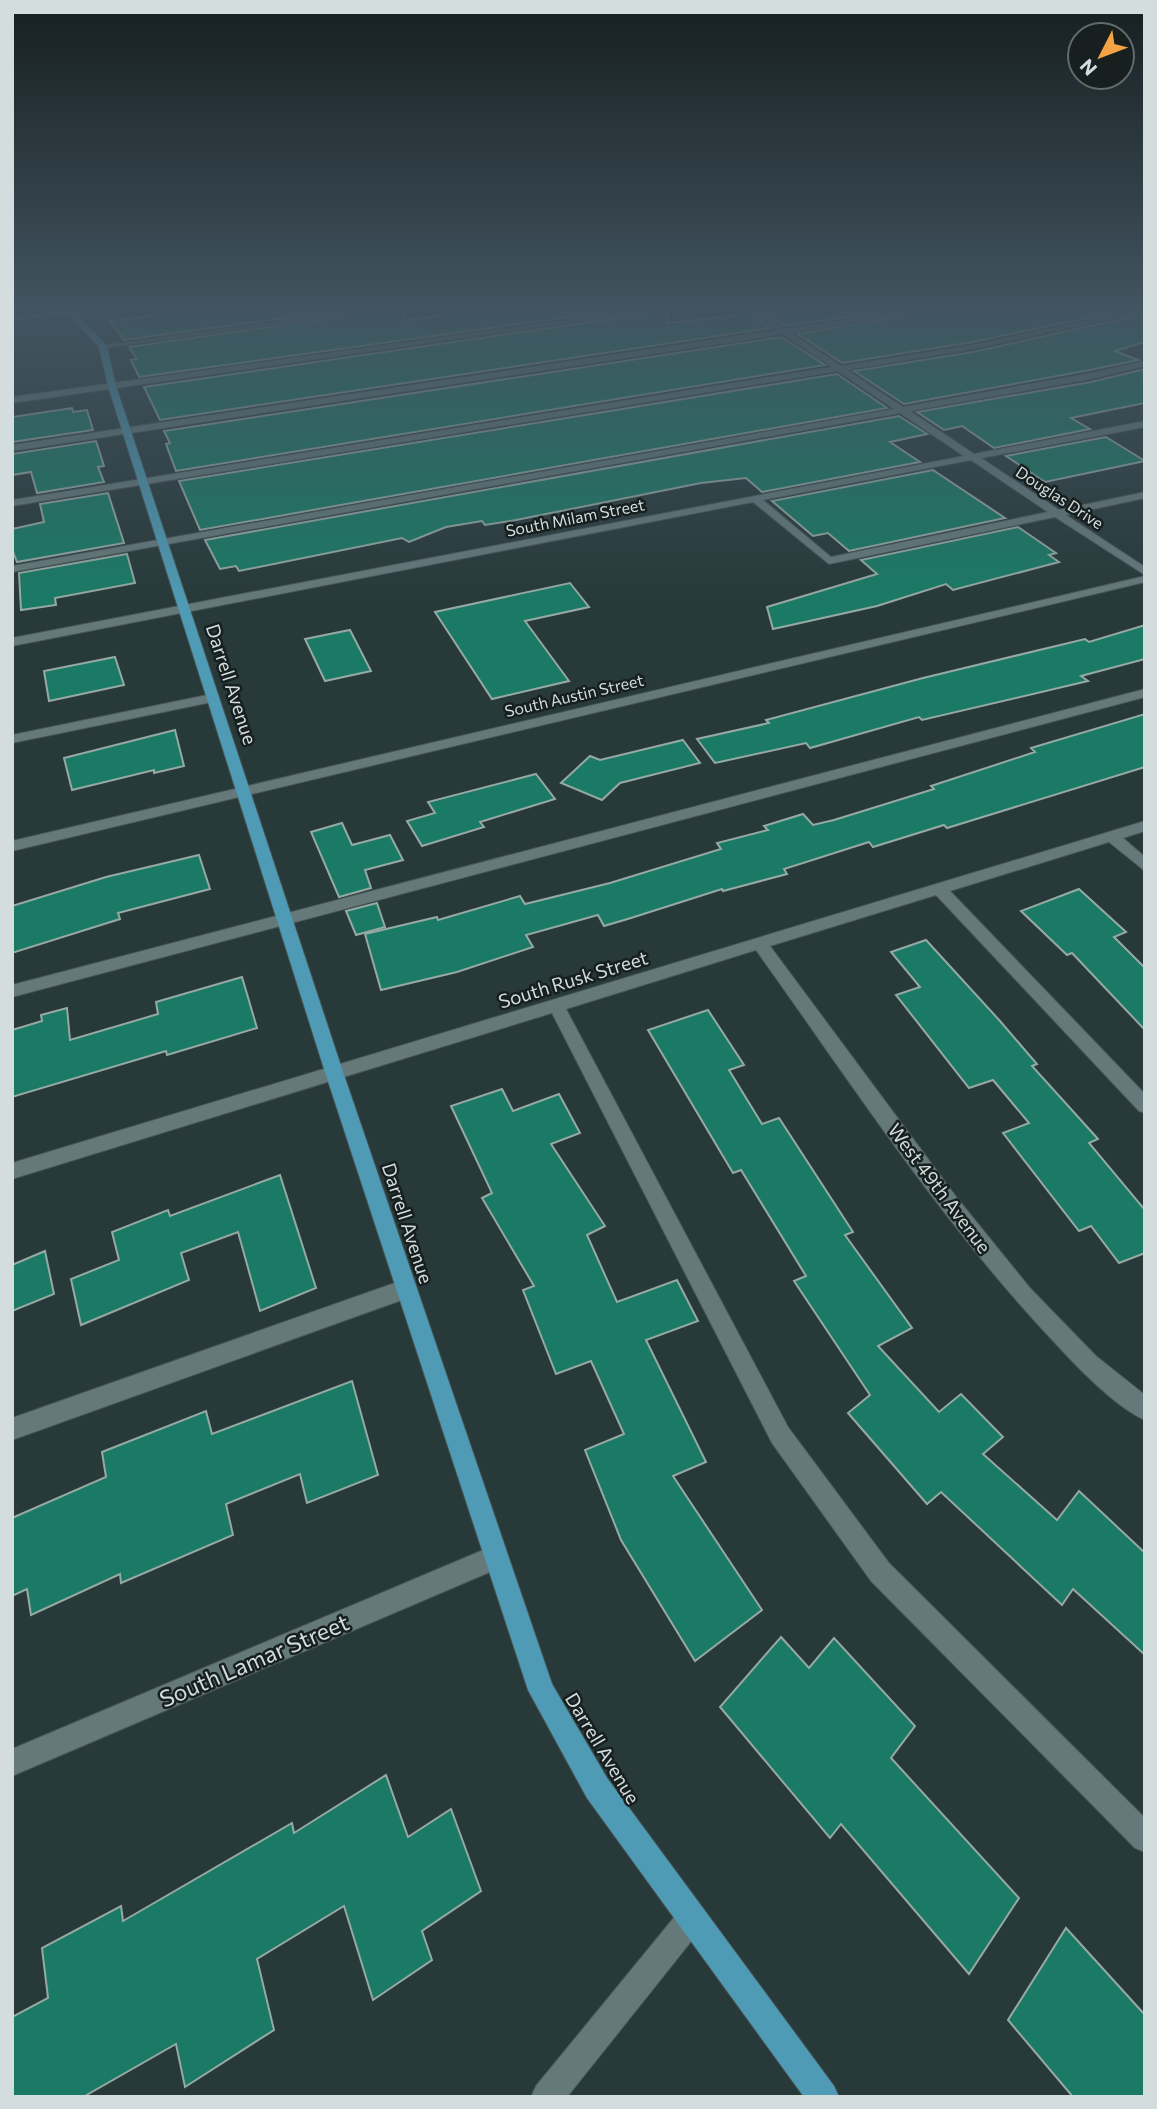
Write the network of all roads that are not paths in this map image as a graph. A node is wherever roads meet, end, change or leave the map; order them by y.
1 (118, 406) edge
2 (285, 406) edge
3 (603, 406) edge
4 (897, 406) edge
5 (916, 406) edge
6 (901, 409) junction
7 (1145, 424) edge
8 (126, 430) junction
9 (12, 448) edge
10 (969, 457) junction
11 (143, 481) junction
12 (1145, 495) edge
13 (754, 498) junction
14 (12, 503) edge
15 (1057, 514) junction
16 (162, 541) junction
17 (12, 569) edge
18 (1145, 572) edge
19 (1145, 579) edge
20 (183, 610) junction
21 (12, 642) edge
22 (1145, 693) edge
23 (212, 698) junction
24 (12, 740) edge
25 (243, 791) junction
26 (1145, 826) edge
27 (1112, 836) junction
28 (12, 846) edge
29 (1145, 866) edge
30 (939, 889) junction
31 (284, 918) junction
32 (760, 944) junction
33 (12, 991) edge
34 (556, 1005) junction
35 (334, 1072) junction
36 (1145, 1106) edge
37 (12, 1171) edge
38 (406, 1289) junction
39 (1145, 1409) edge
40 (12, 1429) edge
41 (495, 1557) junction
42 (12, 1763) edge
43 (1145, 1838) edge
44 (691, 1919) junction
45 (547, 2097) edge
46 (823, 2097) edge

1 - 8 main road, Darrell Avenue
2 - 8 street
3 - 11 street
4 - 6 street, Douglas Drive
5 - 6 street
6 - 10 street, Douglas Drive
6 - 16 street
7 - 10 street, South Milam Street
8 - 9 street
8 - 11 main road, Darrell Avenue
10 - 13 street, South Milam Street
10 - 15 street, Douglas Drive
11 - 14 street
11 - 16 main road, Darrell Avenue
12 - 15 street
13 - 15 street
13 - 20 street, South Milam Street
15 - 18 street, Douglas Drive
16 - 17 street
16 - 20 main road, Darrell Avenue
19 - 25 street, South Austin Street
20 - 21 street, South Milam Street
20 - 23 main road, Darrell Avenue
22 - 31 street
23 - 24 street
23 - 25 main road, Darrell Avenue
25 - 28 street, South Austin Street
25 - 31 main road, Darrell Avenue
26 - 27 street, South Rusk Street
27 - 29 street
27 - 30 street, South Rusk Street
30 - 32 street, South Rusk Street
30 - 36 street
31 - 33 street
31 - 35 main road, Darrell Avenue
32 - 34 street, South Rusk Street
32 - 39 street, West 49th Avenue
34 - 35 street, South Rusk Street
34 - 43 street
35 - 37 street, South Rusk Street
35 - 38 main road, Darrell Avenue
38 - 40 street
38 - 41 main road, Darrell Avenue
41 - 42 street, South Lamar Street
41 - 44 main road, Darrell Avenue
44 - 45 street
44 - 46 main road, Darrell Avenue

